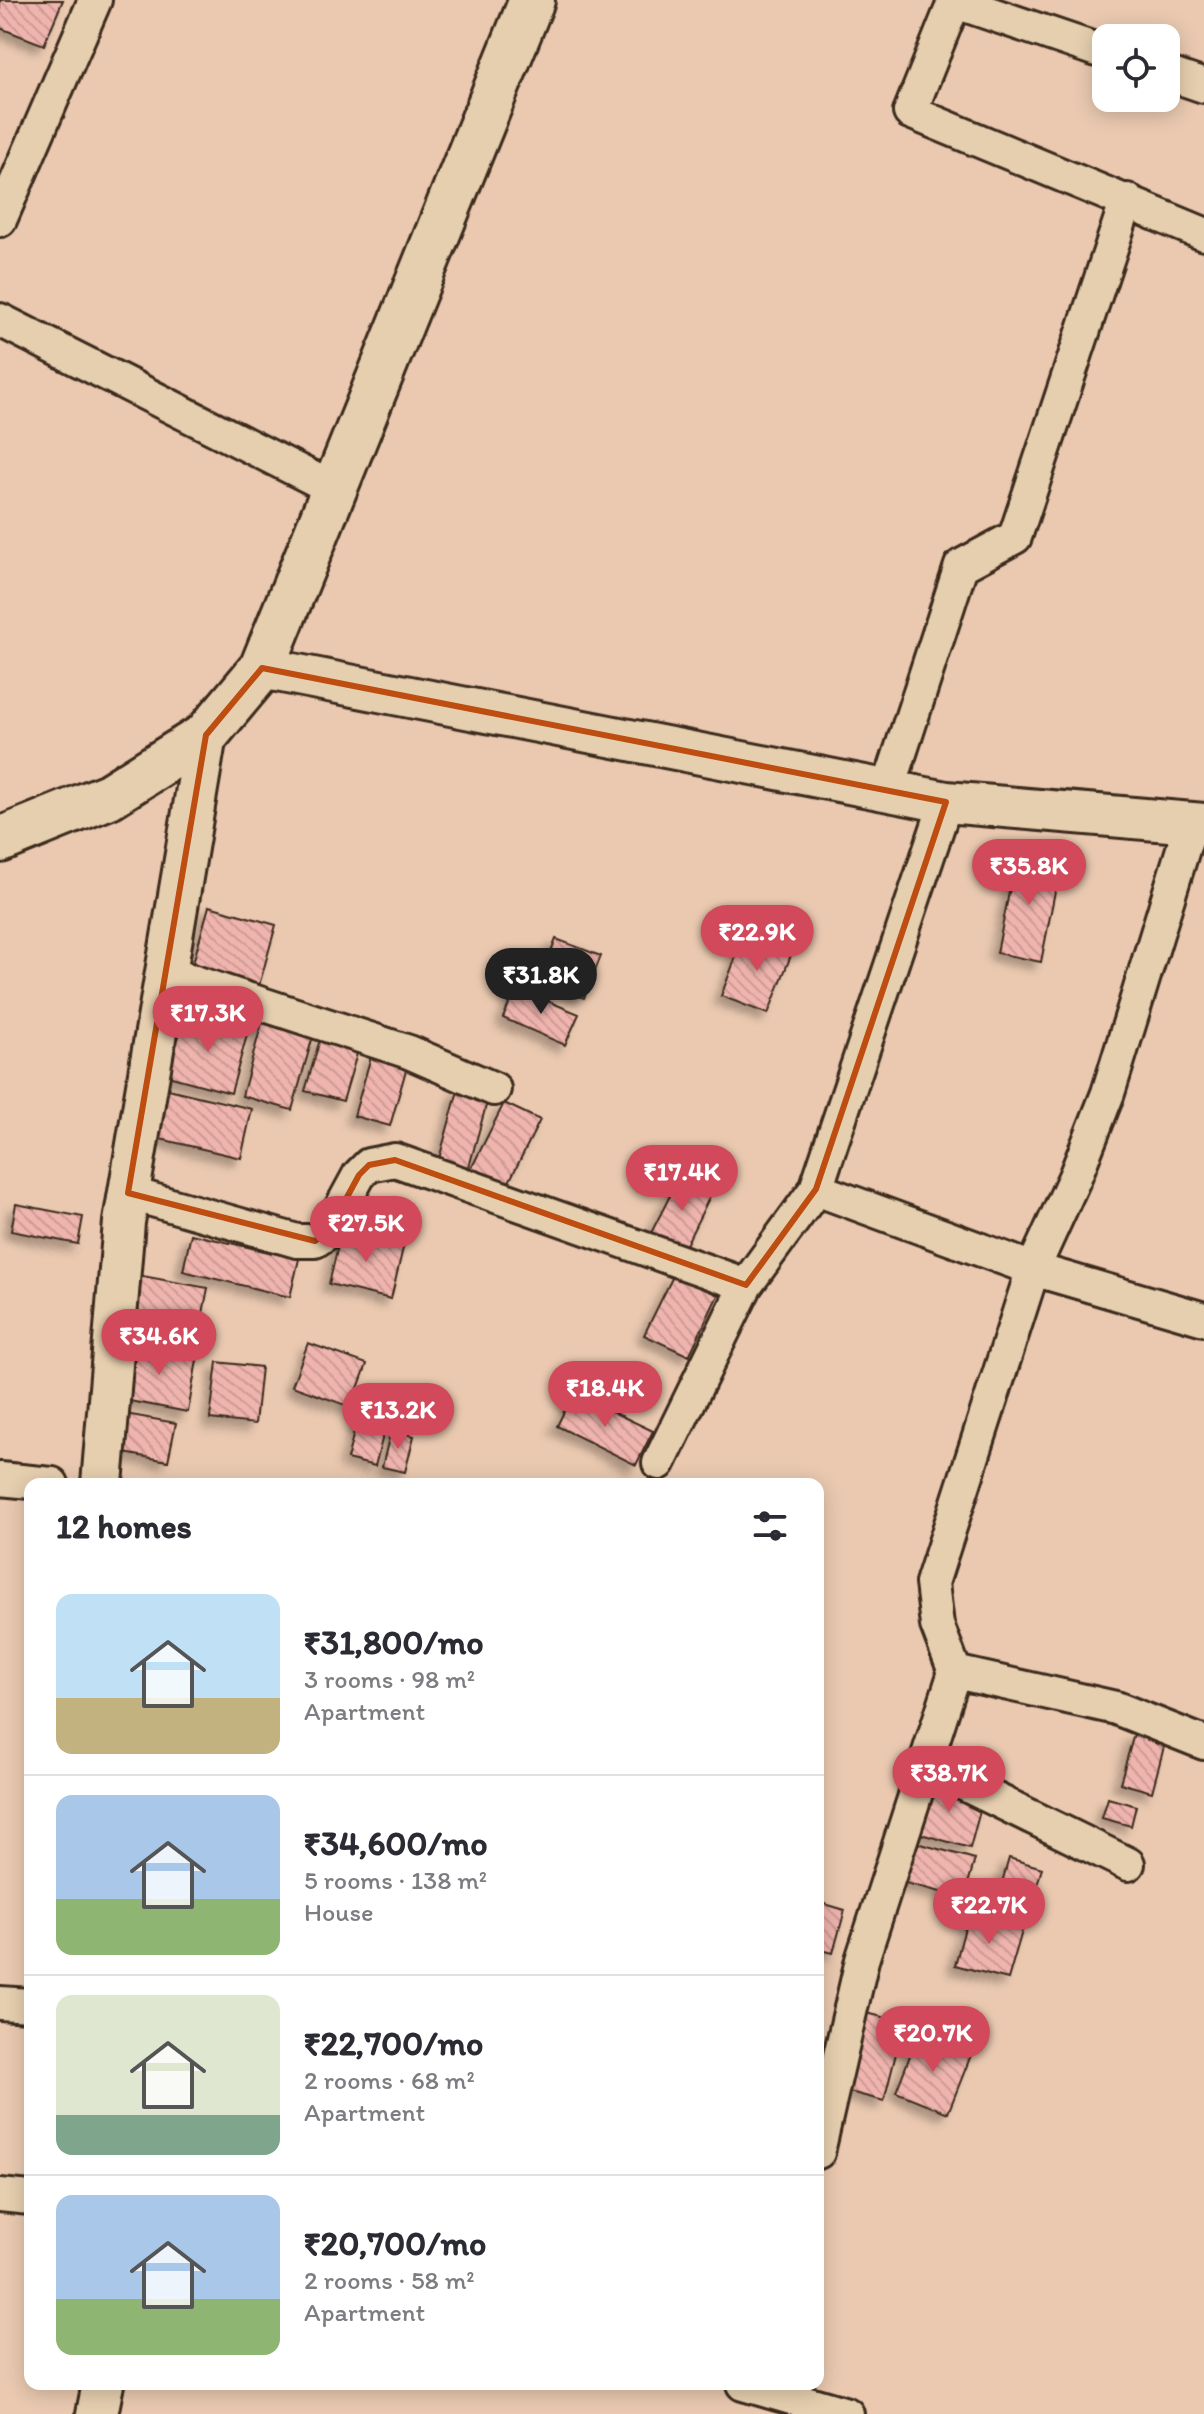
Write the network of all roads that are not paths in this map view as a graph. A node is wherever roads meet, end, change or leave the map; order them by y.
1 (95, 0) edge
2 (532, 0) edge
3 (958, 0) edge
4 (1092, 48) edge
5 (1180, 78) edge
6 (1204, 86) edge
7 (1127, 200) junction
8 (0, 220) edge
9 (1204, 234) edge
10 (0, 320) edge
11 (336, 490) junction
12 (262, 668) junction
13 (206, 735) junction
14 (888, 790) junction
15 (946, 802) junction
16 (1197, 824) edge
17 (0, 840) edge
18 (164, 972) junction
19 (494, 1089) dead end
20 (816, 1189) junction
21 (128, 1193) junction
22 (1033, 1269) junction
23 (746, 1285) junction
24 (1204, 1319) edge
25 (659, 1463) dead end
26 (103, 1478) edge
27 (0, 1479) edge
28 (24, 1481) edge
29 (955, 1672) junction
30 (1204, 1743) edge
31 (925, 1765) junction
32 (1128, 1864) dead end
33 (0, 2003) edge
34 (24, 2005) edge
35 (824, 2126) edge
36 (0, 2195) edge
37 (24, 2197) edge
38 (102, 2390) edge
39 (764, 2390) edge
40 (97, 2414) edge
41 (847, 2414) edge

1 - 8 street
2 - 11 main road
3 - 4 street
3 - 7 street
5 - 6 street
7 - 9 street
7 - 14 street
10 - 11 street
11 - 12 main road
12 - 13 main road
12 - 14 street
13 - 17 main road
13 - 18 street
14 - 15 street
15 - 16 street
15 - 20 street
16 - 22 street
18 - 19 street
18 - 21 street
20 - 22 street
20 - 23 street
21 - 23 street
21 - 26 street
22 - 24 street
22 - 29 street
23 - 25 street
27 - 28 street
29 - 30 street
29 - 31 street
31 - 32 street
31 - 35 street
33 - 34 street
36 - 37 street
38 - 40 street
39 - 41 street

